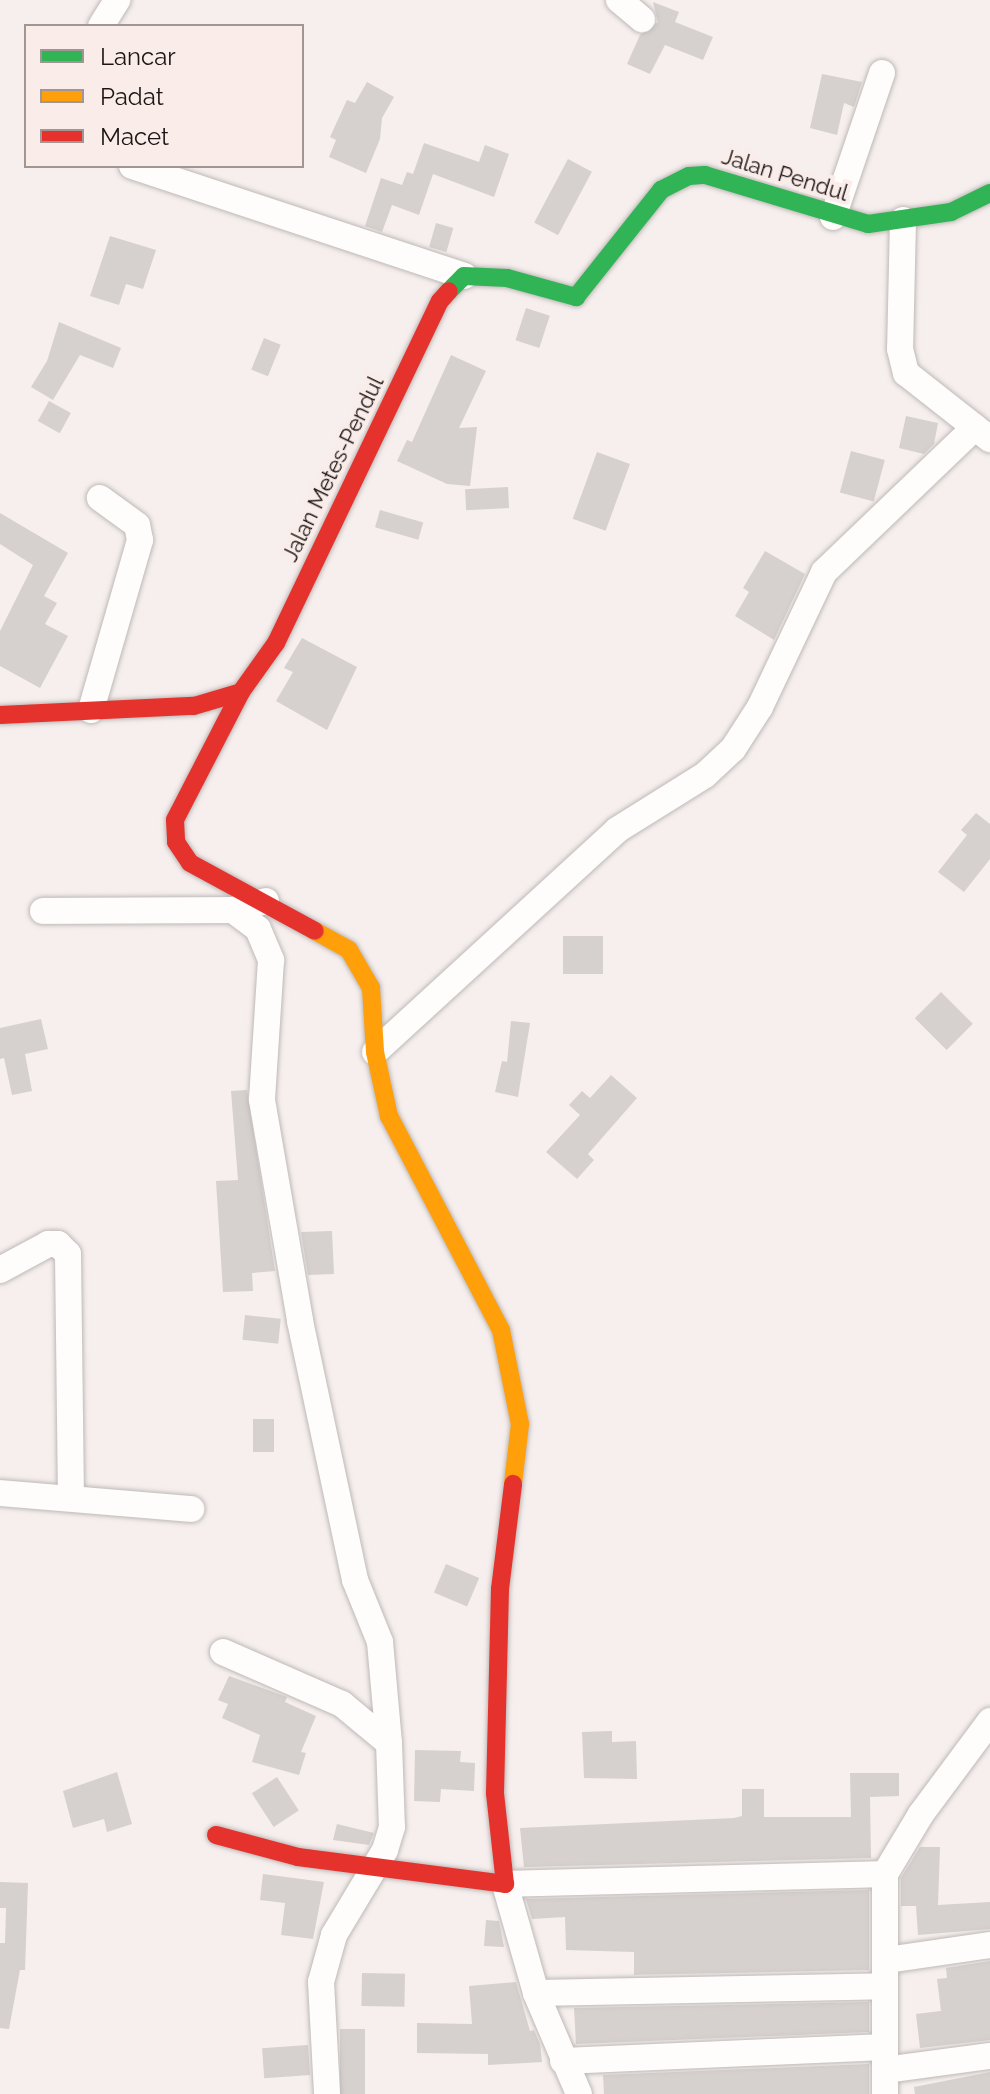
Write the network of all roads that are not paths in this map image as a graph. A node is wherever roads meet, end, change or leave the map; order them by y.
1 (117, 0) edge
2 (619, 0) edge
3 (642, 19) dead end
4 (102, 24) edge
5 (882, 73) dead end
6 (138, 168) edge
7 (990, 193) edge
8 (833, 217) junction
9 (903, 220) junction
10 (464, 276) junction
11 (982, 433) edge
12 (100, 498) dead end
13 (241, 692) junction
14 (91, 710) junction
15 (0, 715) edge
16 (266, 901) junction
17 (233, 910) junction
18 (43, 911) dead end
19 (375, 1052) junction
20 (0, 1270) edge
21 (0, 1493) edge
22 (71, 1497) junction
23 (191, 1509) dead end
24 (223, 1652) dead end
25 (990, 1721) edge
26 (389, 1743) junction
27 (216, 1835) dead end
28 (373, 1869) junction
29 (885, 1874) junction
30 (505, 1884) junction
31 (990, 1945) edge
32 (886, 1973) junction
33 (536, 1993) junction
34 (990, 2056) edge
35 (563, 2061) junction
36 (885, 2070) edge
37 (327, 2094) edge
38 (579, 2094) edge

1 - 4 street
2 - 3 street
5 - 8 street
6 - 10 street
7 - 9 street, Jalan Pendul
8 - 9 street, Jalan Pendul
8 - 10 street, Jalan Pendul
9 - 11 street
10 - 13 street, Jalan Metes-Pendul
11 - 19 street
12 - 14 street
13 - 14 street
13 - 16 street, Jalan Metes-Pendul
14 - 15 street
16 - 17 street
16 - 19 street
17 - 18 street
17 - 26 street
19 - 30 street
20 - 22 street
21 - 22 street
22 - 23 street
24 - 26 street
25 - 29 street
26 - 28 street
27 - 28 street
28 - 30 street
28 - 37 street
29 - 30 street
29 - 32 street
30 - 33 street
31 - 32 street
32 - 33 street
32 - 36 street
33 - 35 street
34 - 36 street
35 - 36 street
35 - 38 street

